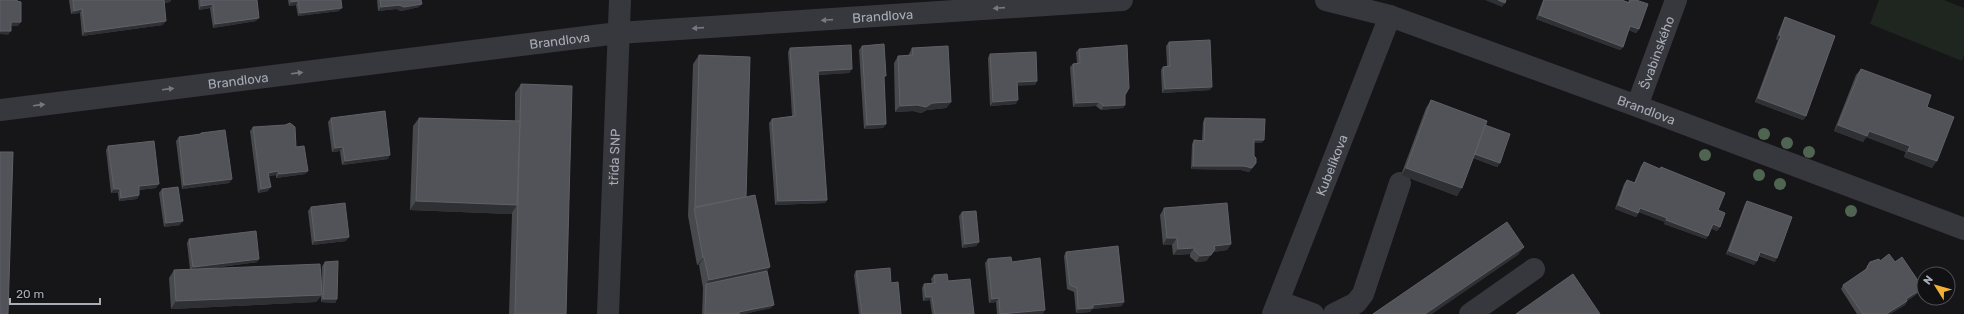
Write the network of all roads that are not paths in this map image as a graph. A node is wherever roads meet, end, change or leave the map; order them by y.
1 (620, 0) edge
2 (1122, 0) edge
3 (1326, 0) edge
4 (1676, 0) edge
5 (1390, 16) junction
6 (618, 34) junction
7 (1637, 106) junction
8 (0, 110) edge
9 (1400, 183) dead end
10 (1964, 229) edge
11 (1534, 269) dead end
12 (1276, 308) edge
13 (608, 314) edge
14 (1313, 314) edge
15 (1334, 314) edge
16 (1470, 314) edge

1 - 6 street, třída SNP
2 -> 6 street, Brandlova
3 - 5 street, Brandlova
4 - 7 street, Švabinského
5 - 7 street, Brandlova
5 - 12 street, Kubelíkova
8 -> 6 street, Brandlova
6 - 13 street, třída SNP
7 - 10 street, Brandlova
9 - 15 street
11 - 16 street
12 - 14 street

